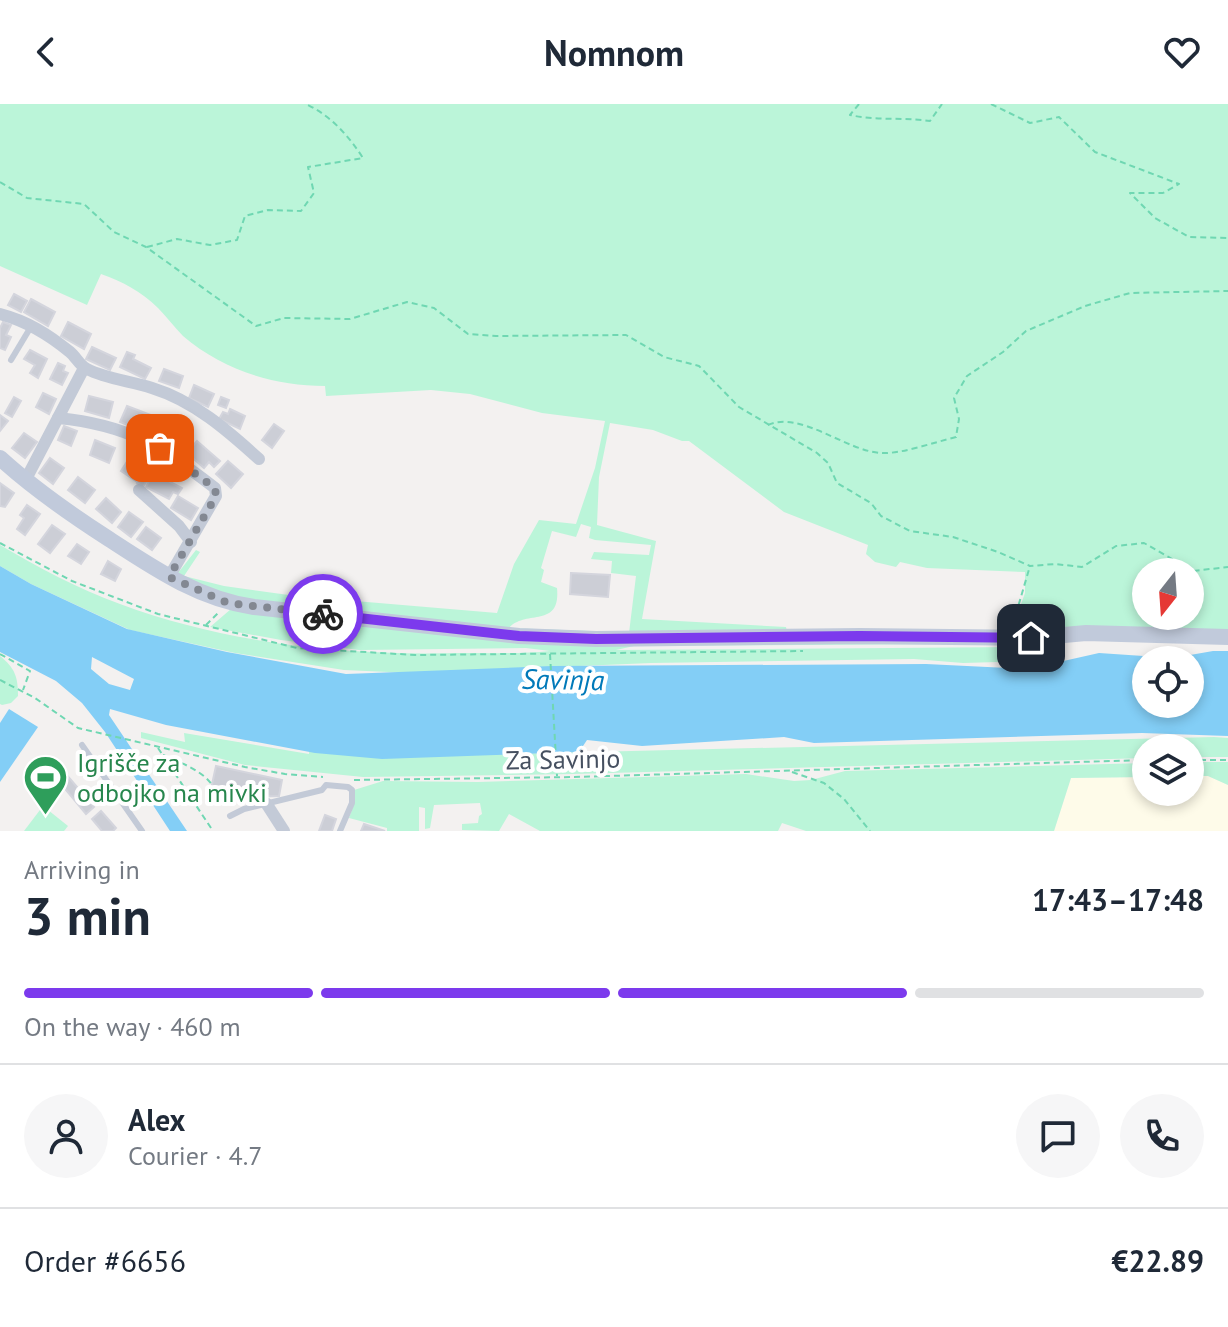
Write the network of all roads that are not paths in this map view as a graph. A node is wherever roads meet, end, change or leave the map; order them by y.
1 (0, 314) edge
2 (32, 325) junction
3 (11, 360) dead end
4 (84, 368) junction
5 (58, 418) junction
6 (0, 458) edge
7 (259, 459) dead end
8 (25, 481) junction
9 (139, 490) dead end
10 (191, 542) junction
11 (169, 577) junction
12 (1228, 637) edge
13 (82, 745) dead end
14 (266, 803) junction
15 (230, 816) dead end
16 (142, 831) edge
17 (284, 831) edge
18 (340, 831) edge

1 - 2 street
2 - 3 lane
2 - 4 street
4 - 5 street
4 - 7 street
5 - 8 street
5 - 10 street
6 - 8 street
8 - 11 street
9 - 10 street
10 - 11 street
11 - 12 street
13 - 16 lane
14 - 15 lane
14 - 17 street
14 - 18 lane

